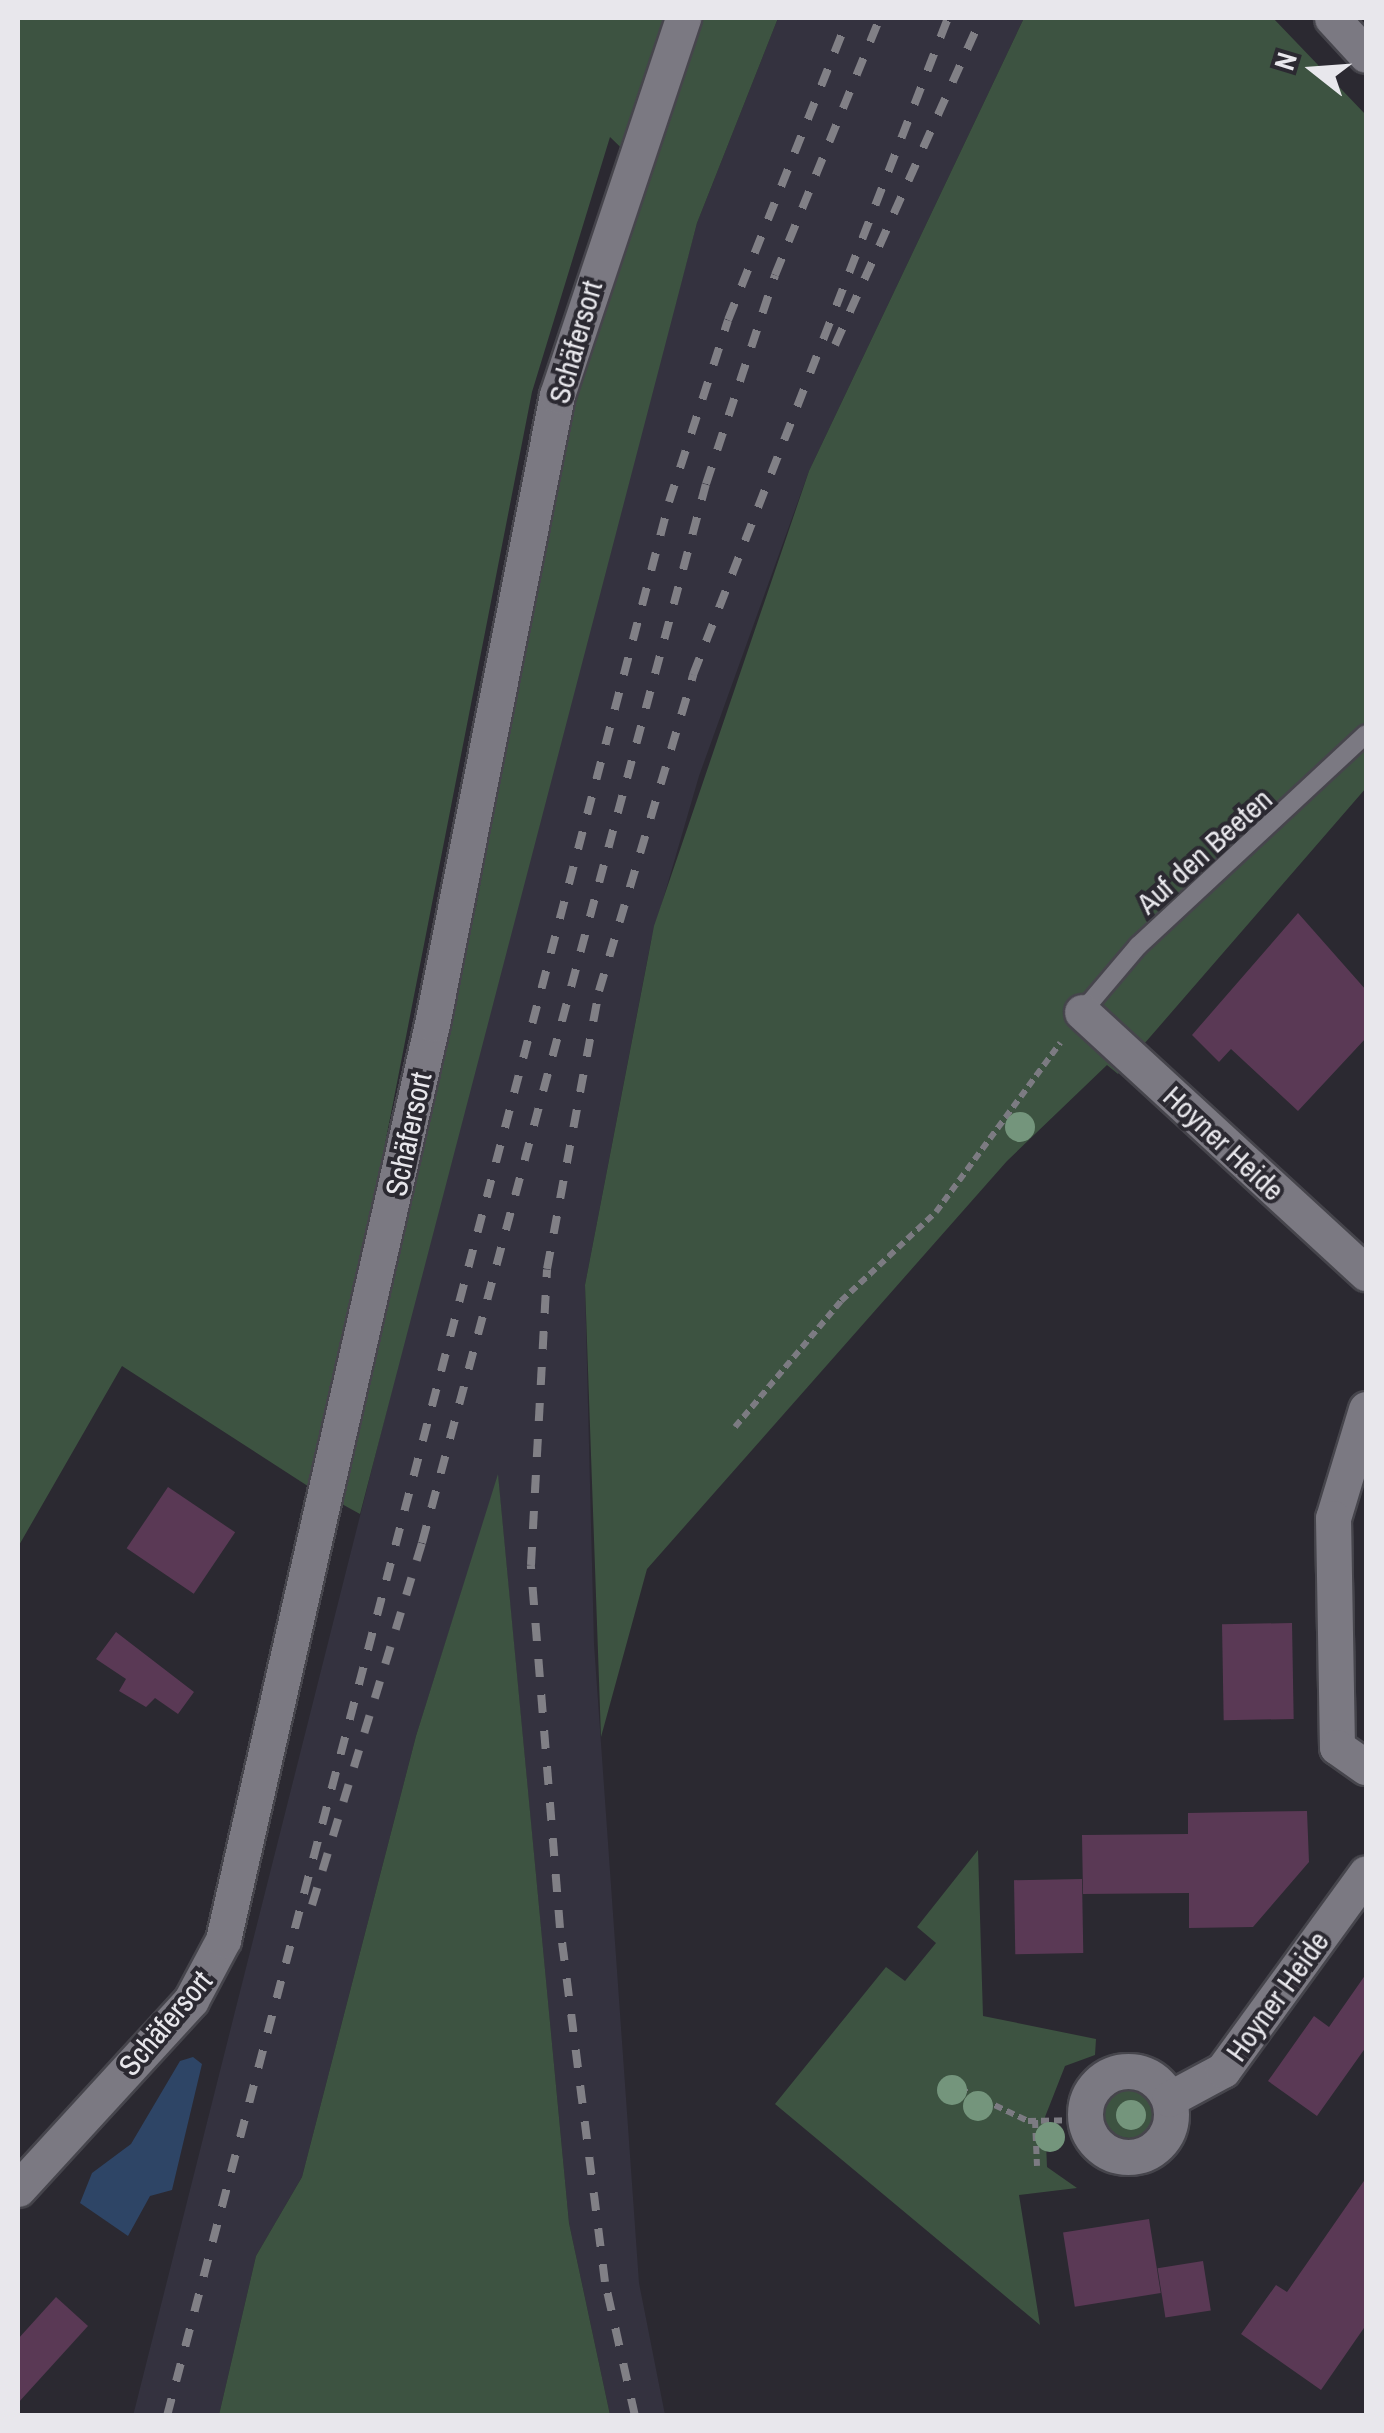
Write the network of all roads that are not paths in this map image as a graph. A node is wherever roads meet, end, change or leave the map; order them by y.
1 (684, 18) edge
2 (1332, 18) edge
3 (1366, 55) edge
4 (1366, 734) edge
5 (1082, 1012) joint
6 (1366, 1273) edge
7 (1366, 1409) edge
8 (1366, 1767) edge
9 (1366, 1872) edge
10 (1170, 2099) junction
11 (18, 2189) edge

1 - 11 street, Schäfersort
2 - 3 street
4 - 5 lane, Auf den Beeten
5 - 6 street, Hoyner Heide
7 - 8 street
9 - 10 street, Hoyner Heide
10 - 10 street

